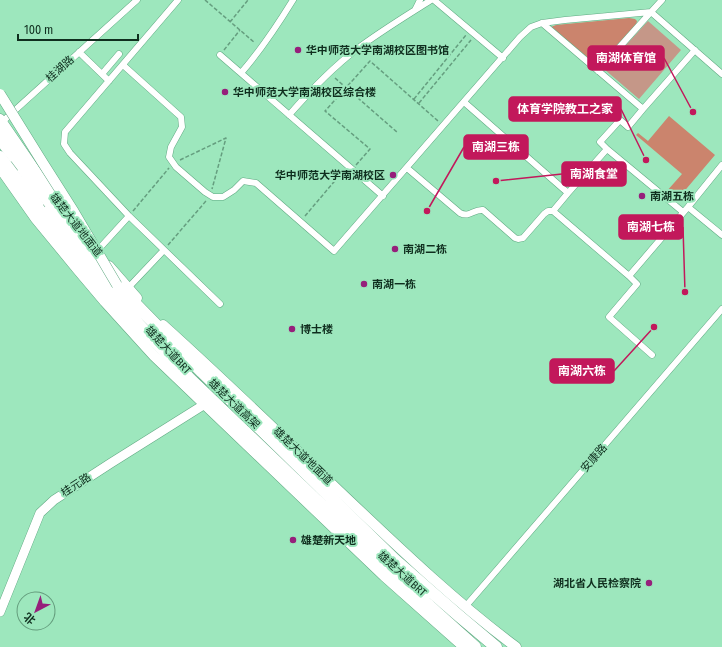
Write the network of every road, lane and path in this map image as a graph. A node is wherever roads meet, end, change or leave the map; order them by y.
1 (137, 0) edge
2 (178, 0) edge
3 (205, 0) edge
4 (248, 0) edge
5 (293, 0) edge
6 (420, 0) edge
7 (433, 0) edge
8 (662, 0) edge
9 (415, 10) junction
10 (651, 12) junction
11 (230, 22) junction
12 (542, 24) junction
13 (240, 30) junction
14 (470, 30) junction
15 (476, 35) junction
16 (261, 48) junction
17 (695, 50) junction
18 (79, 52) junction
19 (119, 54) dead end
20 (220, 55) joint
21 (503, 58) junction
22 (123, 65) junction
23 (598, 71) junction
24 (241, 73) junction
25 (330, 73) junction
26 (102, 74) junction
27 (722, 74) edge
28 (109, 80) junction
29 (346, 88) junction
30 (0, 94) edge
31 (414, 99) junction
32 (464, 102) junction
33 (419, 103) junction
34 (643, 109) junction
35 (289, 114) junction
36 (0, 125) edge
37 (444, 126) junction
38 (398, 133) dead end
39 (0, 146) edge
40 (607, 149) junction
41 (0, 157) edge
42 (173, 163) junction
43 (14, 165) dead end
44 (722, 165) edge
45 (0, 168) edge
46 (350, 168) junction
47 (407, 168) junction
48 (18, 171) dead end
49 (568, 193) junction
50 (210, 196) junction
51 (383, 196) junction
52 (688, 207) junction
53 (553, 211) junction
54 (684, 212) junction
55 (129, 216) junction
56 (56, 221) dead end
57 (300, 222) junction
58 (324, 233) dead end
59 (722, 235) edge
60 (320, 239) junction
61 (164, 250) junction
62 (97, 251) junction
63 (629, 276) junction
64 (122, 286) junction
65 (220, 304) dead end
66 (722, 309) edge
67 (166, 348) dead end
68 (652, 355) dead end
69 (205, 404) junction
70 (349, 526) dead end
71 (465, 606) junction
72 (0, 612) edge
73 (469, 645) edge
74 (496, 647) edge
75 (516, 647) edge

1 - 18 street, 桂湖路
2 - 22 street
3 - 11 path
4 - 11 path
5 - 16 street
6 - 9 street
7 - 9 street
7 - 14 street
8 - 10 street
9 - 25 street
10 - 12 street
10 - 17 street
10 - 23 street
11 - 13 path
12 - 21 street
12 - 23 street
13 - 16 path
13 - 20 path
14 - 15 street
14 - 31 path
15 - 21 street
15 - 33 path
16 - 24 street
17 - 27 street
17 - 34 street
18 - 26 street
18 - 36 street, 桂湖路
19 - 26 street
20 - 24 street
21 - 32 street
22 - 28 street
22 - 42 street
23 - 34 street
24 - 35 street
25 - 29 path
25 - 35 street
26 - 28 street
28 - 55 street
29 - 31 path
29 - 38 path
29 - 46 path
30 - 64 main road, bridge
31 - 33 path
32 - 37 street
32 - 49 street
33 - 37 path
34 - 40 street
35 - 46 street
36 - 62 main road, 雄楚大道地面道
36 - 64 highway, 雄楚大道高架, bridge
37 - 47 street
39 - 43 lane
40 - 49 street
40 - 54 street
41 - 73 highway, 雄楚大道高架
42 - 50 street
42 - 50 path
42 - 55 path
44 - 52 street
45 - 69 main road
46 - 51 street
46 - 57 path
47 - 51 street
47 - 53 street
48 - 56 lane
49 - 53 street
50 - 57 street
50 - 61 path
51 - 60 street
52 - 54 street
52 - 59 street
53 - 63 street
54 - 63 street
55 - 61 street
55 - 62 street
57 - 60 street
58 - 60 street
61 - 64 street
61 - 65 street
62 - 64 main road, 雄楚大道地面道
63 - 68 street
64 - 71 main road, 雄楚大道地面道
64 - 74 highway, 雄楚大道高架
66 - 71 street, 安康路
67 - 70 lane, 雄楚大道BRT
69 - 72 street, 桂元路
69 - 73 main road
71 - 75 main road, 雄楚大道地面道

